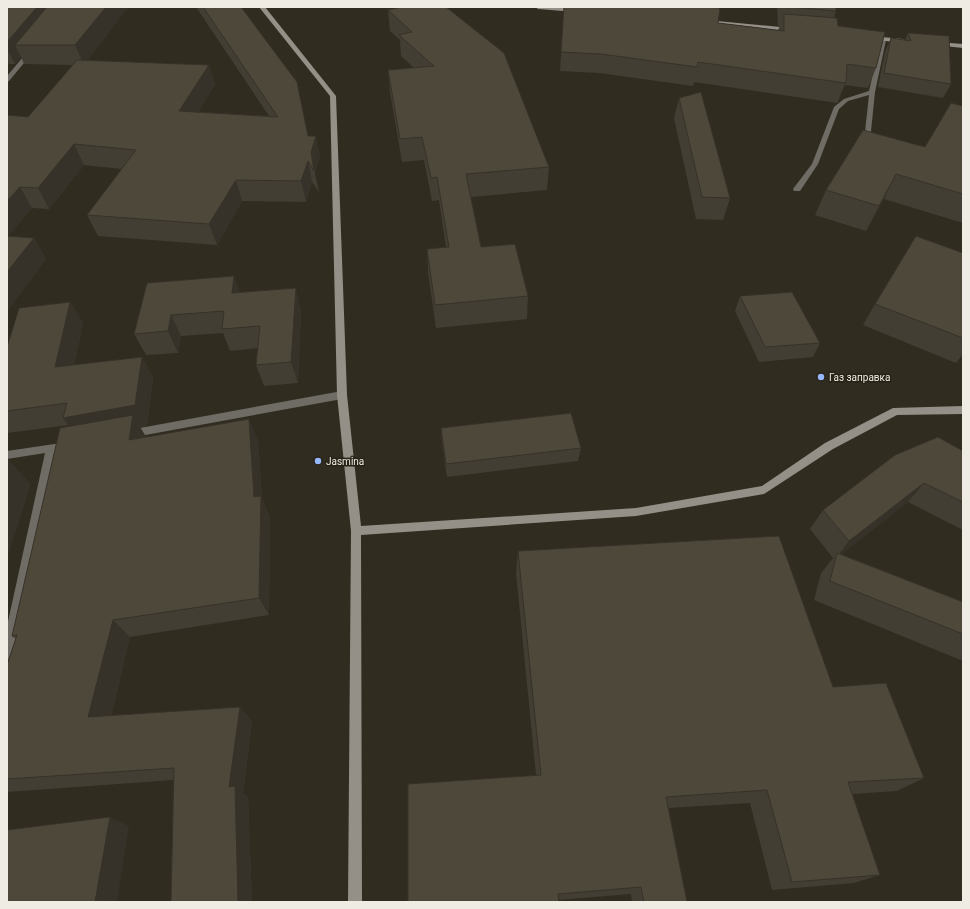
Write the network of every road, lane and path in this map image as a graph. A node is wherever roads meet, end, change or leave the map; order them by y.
1 (262, 7) edge
2 (538, 7) edge
3 (585, 11) edge
4 (701, 22) edge
5 (794, 30) edge
6 (861, 37) edge
7 (883, 40) junction
8 (907, 42) edge
9 (37, 44) edge
10 (931, 44) edge
11 (963, 46) edge
12 (7, 80) edge
13 (872, 92) junction
14 (867, 141) edge
15 (797, 189) dead end
16 (342, 395) junction
17 (963, 410) edge
18 (120, 436) edge
19 (74, 445) edge
20 (51, 449) junction
21 (7, 455) edge
22 (356, 531) junction
23 (7, 654) edge
24 (355, 902) edge

1 - 16 main road
2 - 3 main road
4 - 5 main road
6 - 7 main road
7 - 8 main road
7 - 13 street
9 - 12 street
10 - 11 main road
13 - 14 street
13 - 15 street
16 - 18 street
16 - 22 main road
17 - 22 main road
19 - 20 street
20 - 21 street
20 - 23 street
22 - 24 main road

